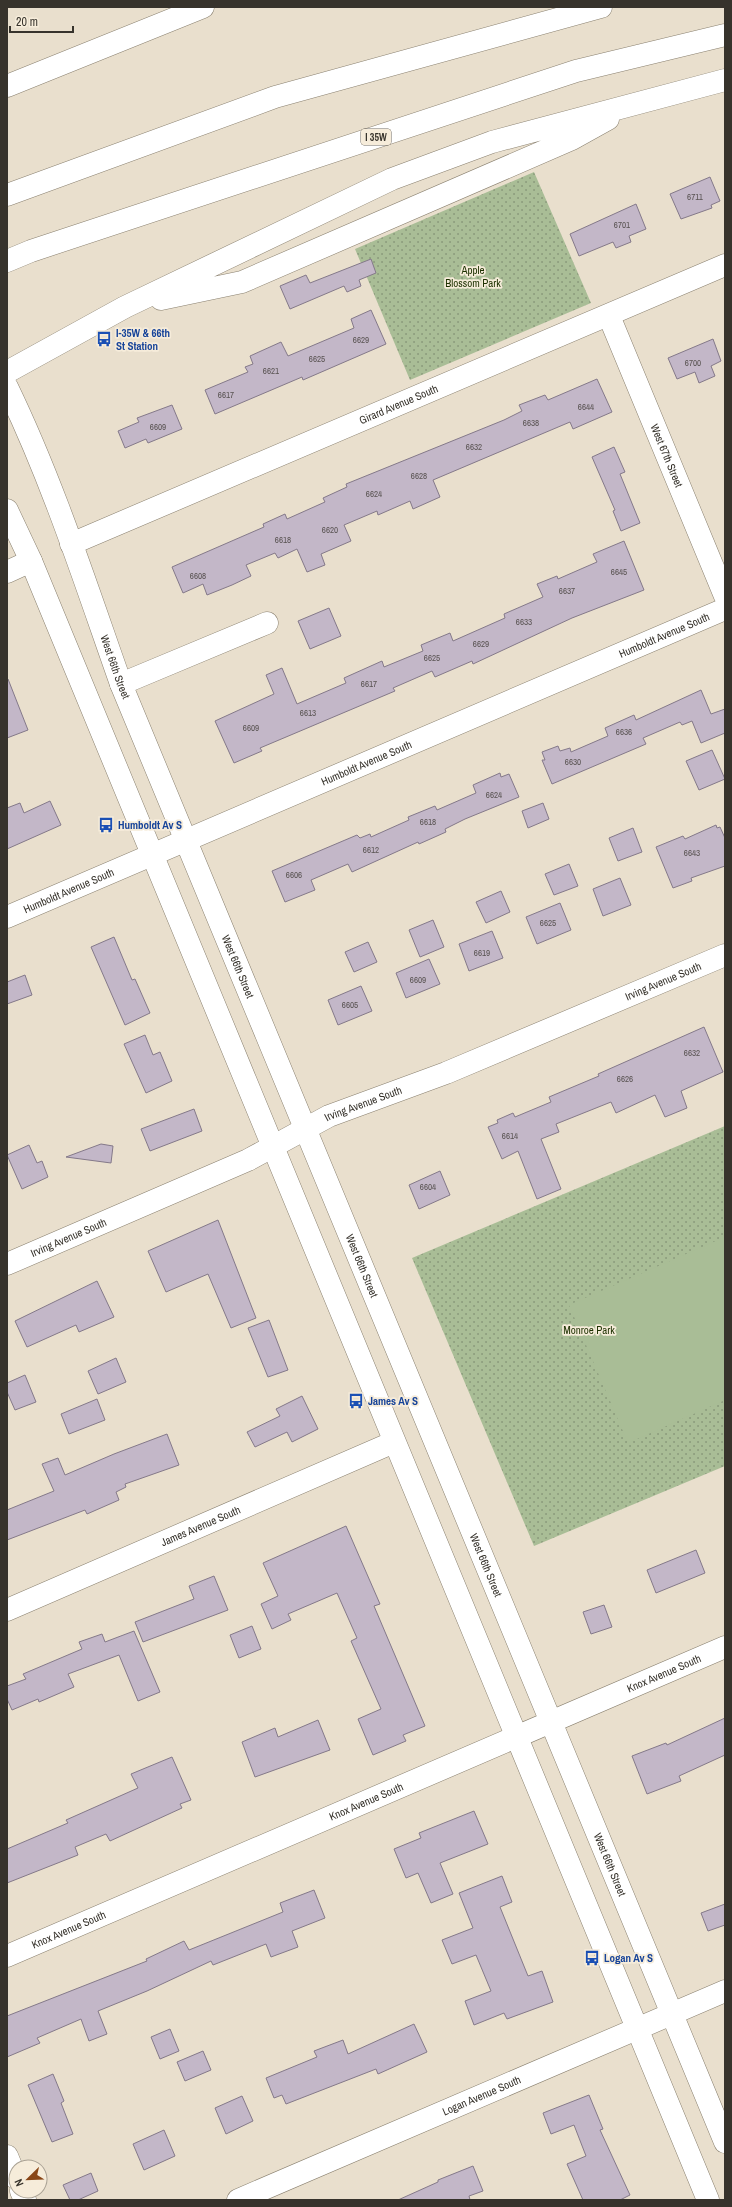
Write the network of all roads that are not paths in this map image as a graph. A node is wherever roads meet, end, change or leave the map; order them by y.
1 (203, 7) edge
2 (601, 7) edge
3 (725, 35) edge
4 (725, 80) edge
5 (7, 86) edge
6 (642, 101) junction
7 (8, 195) edge
8 (7, 261) edge
9 (725, 265) edge
10 (125, 307) junction
11 (609, 316) junction
12 (7, 372) edge
13 (7, 386) edge
14 (7, 510) edge
15 (71, 544) junction
16 (31, 561) junction
17 (7, 572) edge
18 (725, 596) edge
19 (725, 609) edge
20 (267, 623) dead end
21 (122, 684) junction
22 (187, 841) junction
23 (153, 855) junction
24 (7, 917) edge
25 (725, 955) edge
26 (306, 1128) junction
27 (272, 1147) junction
28 (7, 1264) edge
29 (394, 1442) junction
30 (7, 1610) edge
31 (725, 1647) edge
32 (552, 1721) junction
33 (516, 1736) junction
34 (7, 1956) edge
35 (725, 1990) edge
36 (672, 2014) junction
37 (636, 2029) junction
38 (725, 2142) edge
39 (238, 2200) edge
40 (708, 2200) edge

1 - 5 main road
2 - 7 main road
3 - 8 main road, I 35W
4 - 6 main road
6 - 10 main road
6 - 10 main road
9 - 11 main road, Girard Avenue South
10 - 12 main road
11 - 15 main road, Girard Avenue South
11 - 18 main road, West 67th Street
13 - 15 main road, West 66th Street
14 - 16 main road
15 - 21 main road, West 66th Street
16 - 17 main road
16 - 23 main road
19 - 22 main road, Humboldt Avenue South
20 - 21 main road
21 - 22 main road, West 66th Street
22 - 23 main road, Humboldt Avenue South
22 - 26 main road, West 66th Street
23 - 24 main road, Humboldt Avenue South
23 - 27 main road
25 - 26 main road, Irving Avenue South
26 - 27 main road, Irving Avenue South
26 - 32 main road, West 66th Street
27 - 28 main road, Irving Avenue South
27 - 29 main road
29 - 30 main road, James Avenue South
29 - 33 main road
31 - 32 main road, Knox Avenue South
32 - 33 main road, Knox Avenue South
32 - 36 main road, West 66th Street
33 - 34 main road, Knox Avenue South
33 - 37 main road
35 - 36 main road, Logan Avenue South
36 - 37 main road, Logan Avenue South
36 - 38 main road, West 66th Street
37 - 39 main road, Logan Avenue South
37 - 40 main road

